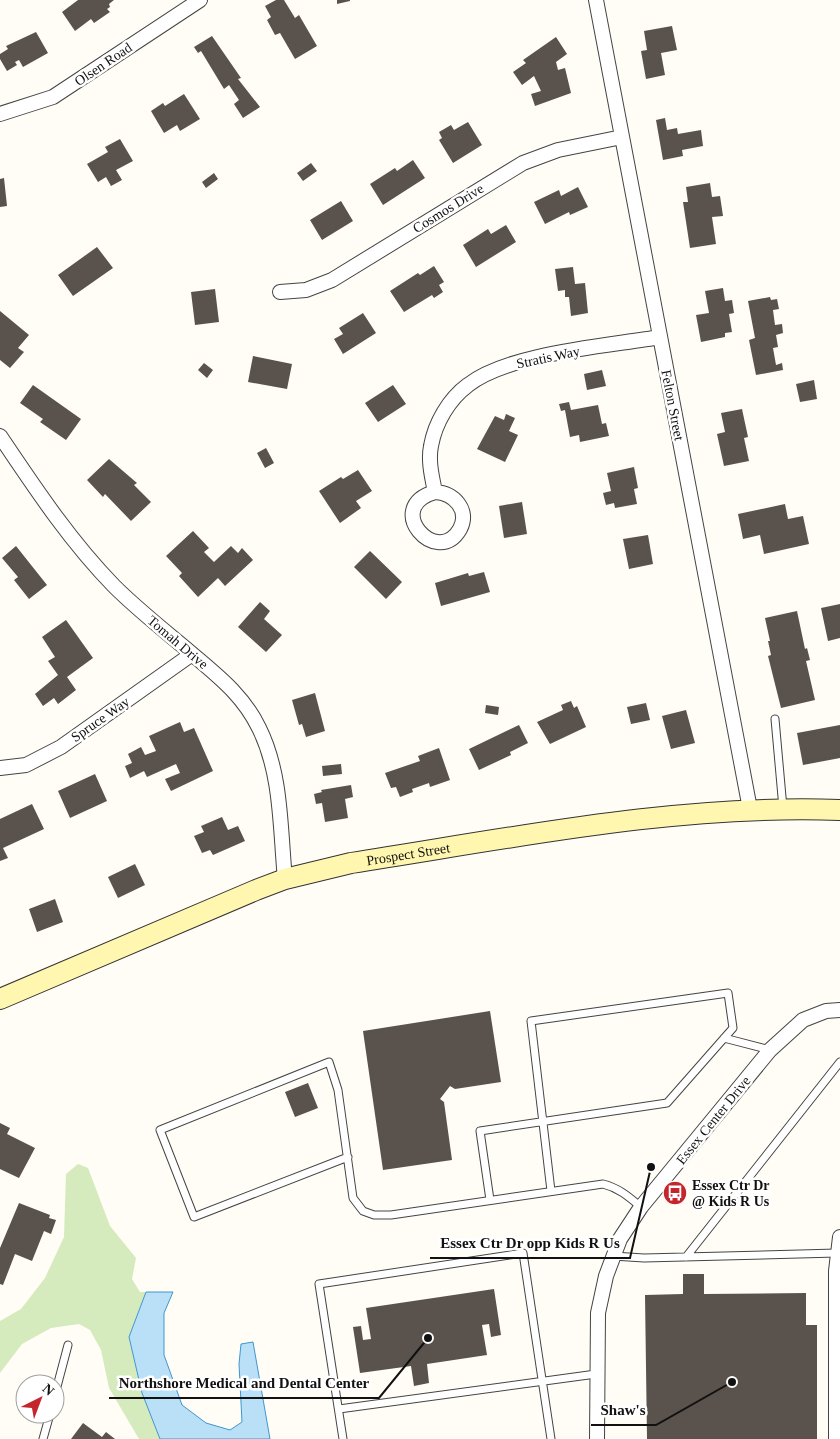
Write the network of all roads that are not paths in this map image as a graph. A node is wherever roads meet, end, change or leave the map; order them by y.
1 (200, 0) edge
2 (596, 0) edge
3 (0, 114) edge
4 (622, 137) junction
5 (280, 292) dead end
6 (660, 337) junction
7 (0, 436) edge
8 (435, 492) dead end
9 (192, 654) junction
10 (775, 719) dead end
11 (0, 768) edge
12 (783, 808) junction
13 (750, 809) junction
14 (840, 810) edge
15 (285, 879) junction
16 (0, 999) edge
17 (840, 1010) edge
18 (724, 1038) junction
19 (770, 1050) junction
20 (840, 1062) edge
21 (542, 1122) junction
22 (348, 1157) junction
23 (551, 1191) junction
24 (490, 1200) junction
25 (641, 1207) junction
26 (840, 1237) edge
27 (837, 1253) junction
28 (612, 1256) junction
29 (686, 1256) junction
30 (68, 1346) dead end
31 (60, 1374) edge
32 (596, 1374) junction
33 (543, 1382) junction
34 (339, 1409) junction
35 (47, 1424) edge
36 (43, 1439) edge
37 (343, 1439) edge
38 (551, 1439) edge
39 (597, 1439) edge
40 (836, 1439) edge

1 - 3 street, Olsen Road
2 - 4 street, Felton Street
4 - 5 street, Cosmos Drive
4 - 6 street, Felton Street
6 - 8 street, Stratis Way
6 - 13 street, Felton Street
7 - 9 street, Tomah Drive
9 - 11 street, Spruce Way
9 - 15 street, Tomah Drive
10 - 12 lane
12 - 13 street, Prospect Street
12 - 14 street, Prospect Street
13 - 15 street, Prospect Street
15 - 16 street, Prospect Street
17 - 19 street, Essex Center Drive
18 - 19 lane
18 - 21 lane
18 - 21 lane
19 - 25 street, Essex Center Drive
20 - 29 lane
21 - 23 lane
21 - 24 lane
22 - 22 lane
22 - 24 lane
23 - 24 lane
23 - 25 lane
25 - 28 street, Essex Center Drive
26 - 27 street
27 - 29 lane
27 - 40 street
28 - 29 lane
28 - 32 street, Essex Center Drive
30 - 31 lane
32 - 33 lane
32 - 39 street, Essex Center Drive
33 - 34 lane
33 - 34 lane
33 - 38 lane
34 - 37 lane
35 - 36 lane

